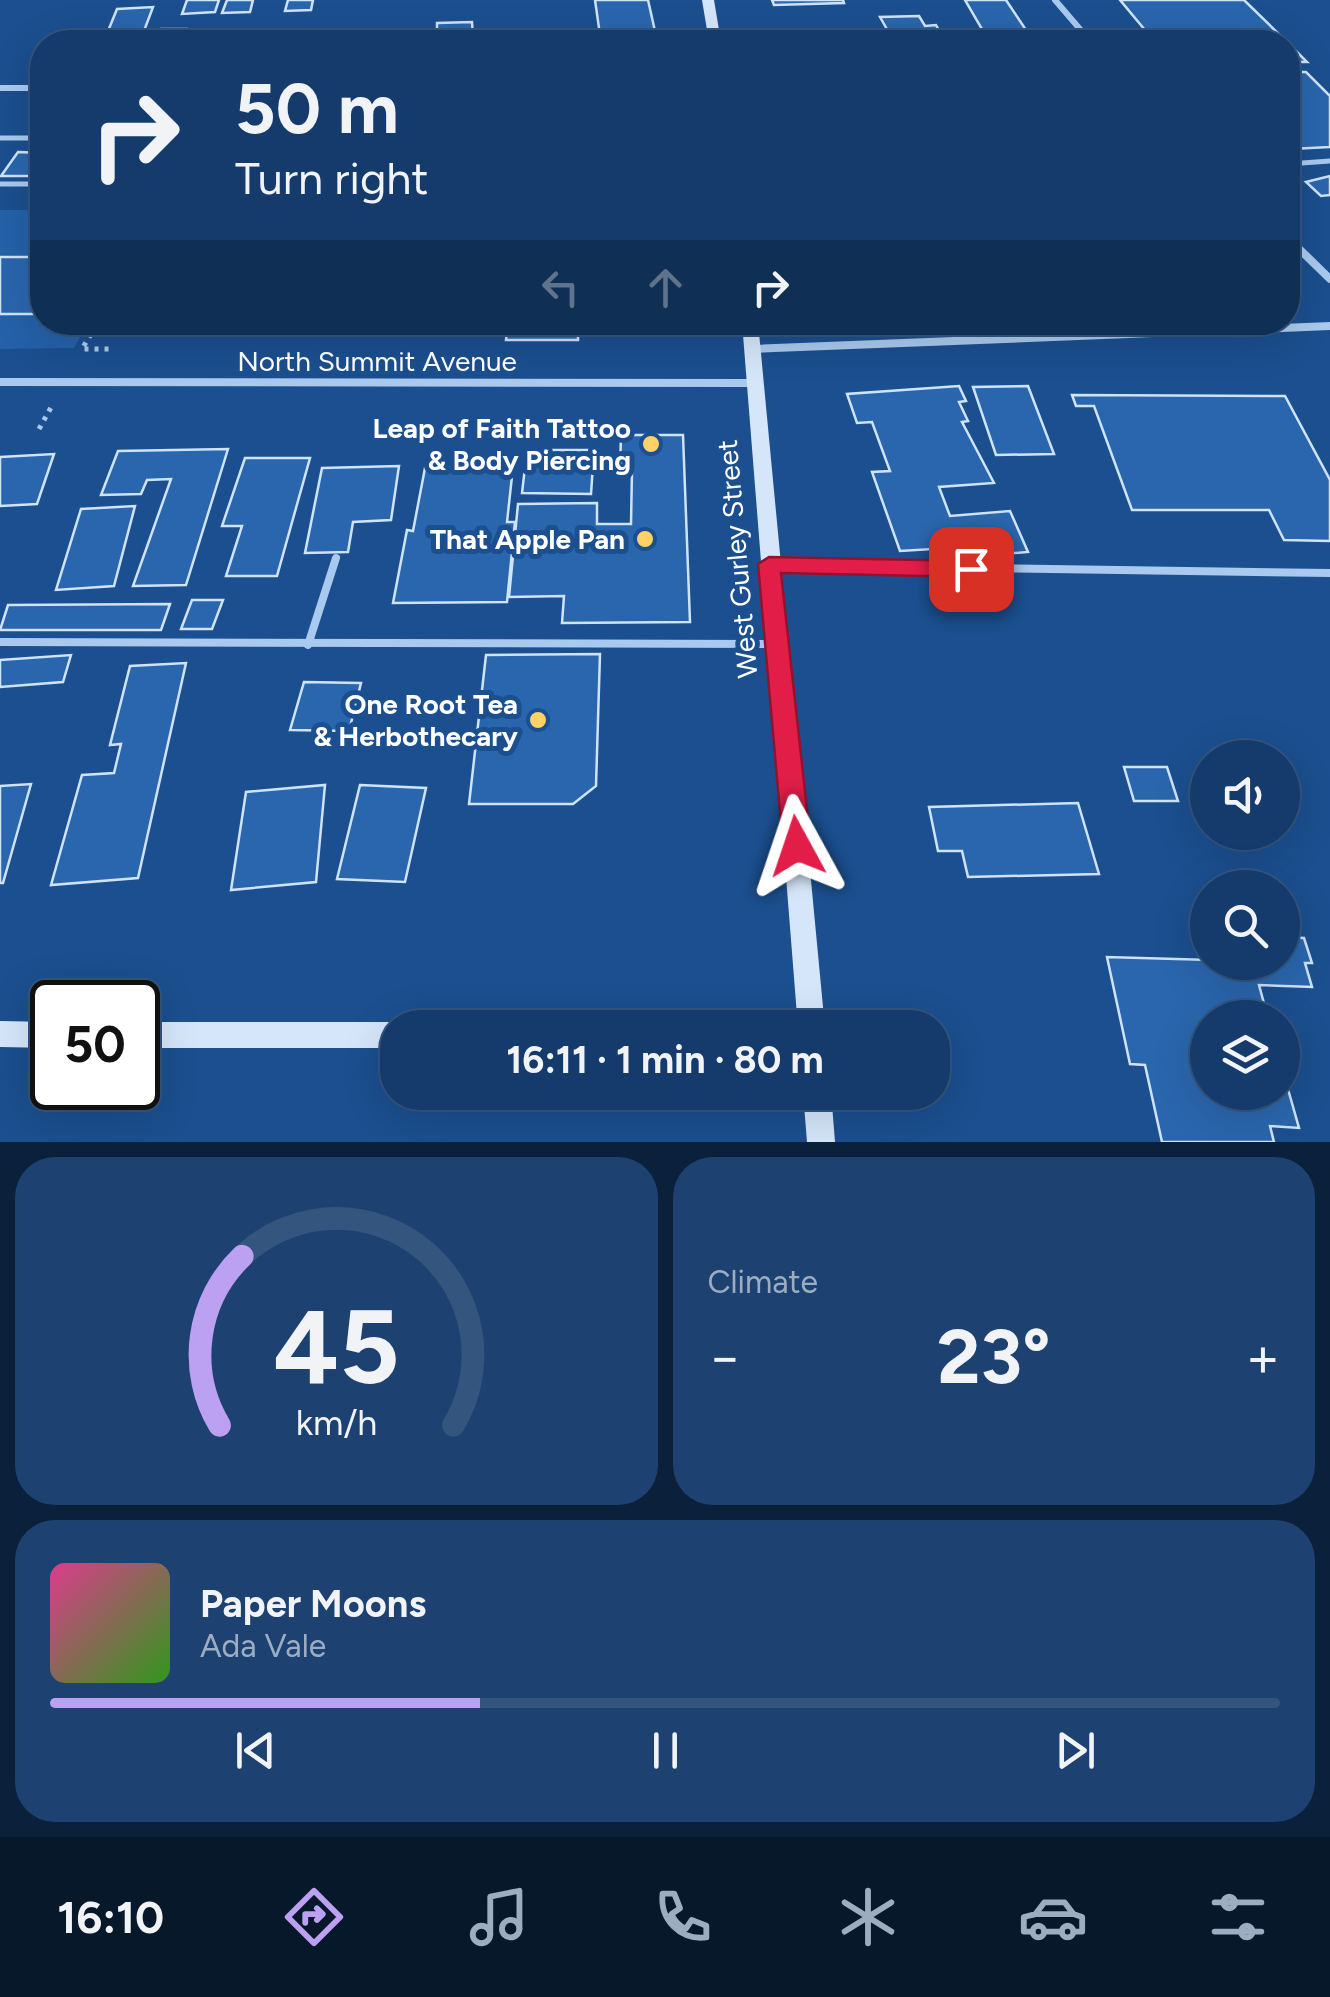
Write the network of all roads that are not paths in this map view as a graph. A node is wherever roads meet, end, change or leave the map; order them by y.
1 (708, 0) edge
2 (1055, 0) edge
3 (714, 30) edge
4 (1081, 30) edge
5 (0, 88) edge
6 (30, 88) edge
7 (0, 138) edge
8 (30, 138) edge
9 (1330, 161) edge
10 (1300, 163) edge
11 (0, 184) edge
12 (30, 184) edge
13 (1300, 250) edge
14 (1330, 279) edge
15 (1330, 326) edge
16 (1300, 327) edge
17 (750, 335) edge
18 (1103, 335) edge
19 (751, 349) junction
20 (0, 382) edge
21 (754, 383) junction
22 (336, 558) dead end
23 (769, 564) junction
24 (1330, 573) edge
25 (0, 642) edge
26 (775, 644) junction
27 (308, 645) junction
28 (811, 1010) edge
29 (0, 1034) edge
30 (30, 1034) edge
31 (160, 1035) edge
32 (380, 1035) edge
33 (818, 1110) edge
34 (821, 1142) edge

1 - 3 main road
2 - 4 street
5 - 6 street
7 - 8 lane
9 - 10 lane
11 - 12 lane
13 - 14 street
15 - 16 street
17 - 19 main road, West Gurley Street
18 - 19 street
19 - 21 main road, West Gurley Street
20 - 21 street, North Summit Avenue
21 - 23 main road, West Gurley Street
22 - 27 lane
23 - 24 lane
23 - 26 main road, West Gurley Street
25 - 27 lane
26 - 27 lane
26 - 28 main road, West Gurley Street
29 - 30 main road
31 - 32 main road
33 - 34 main road

